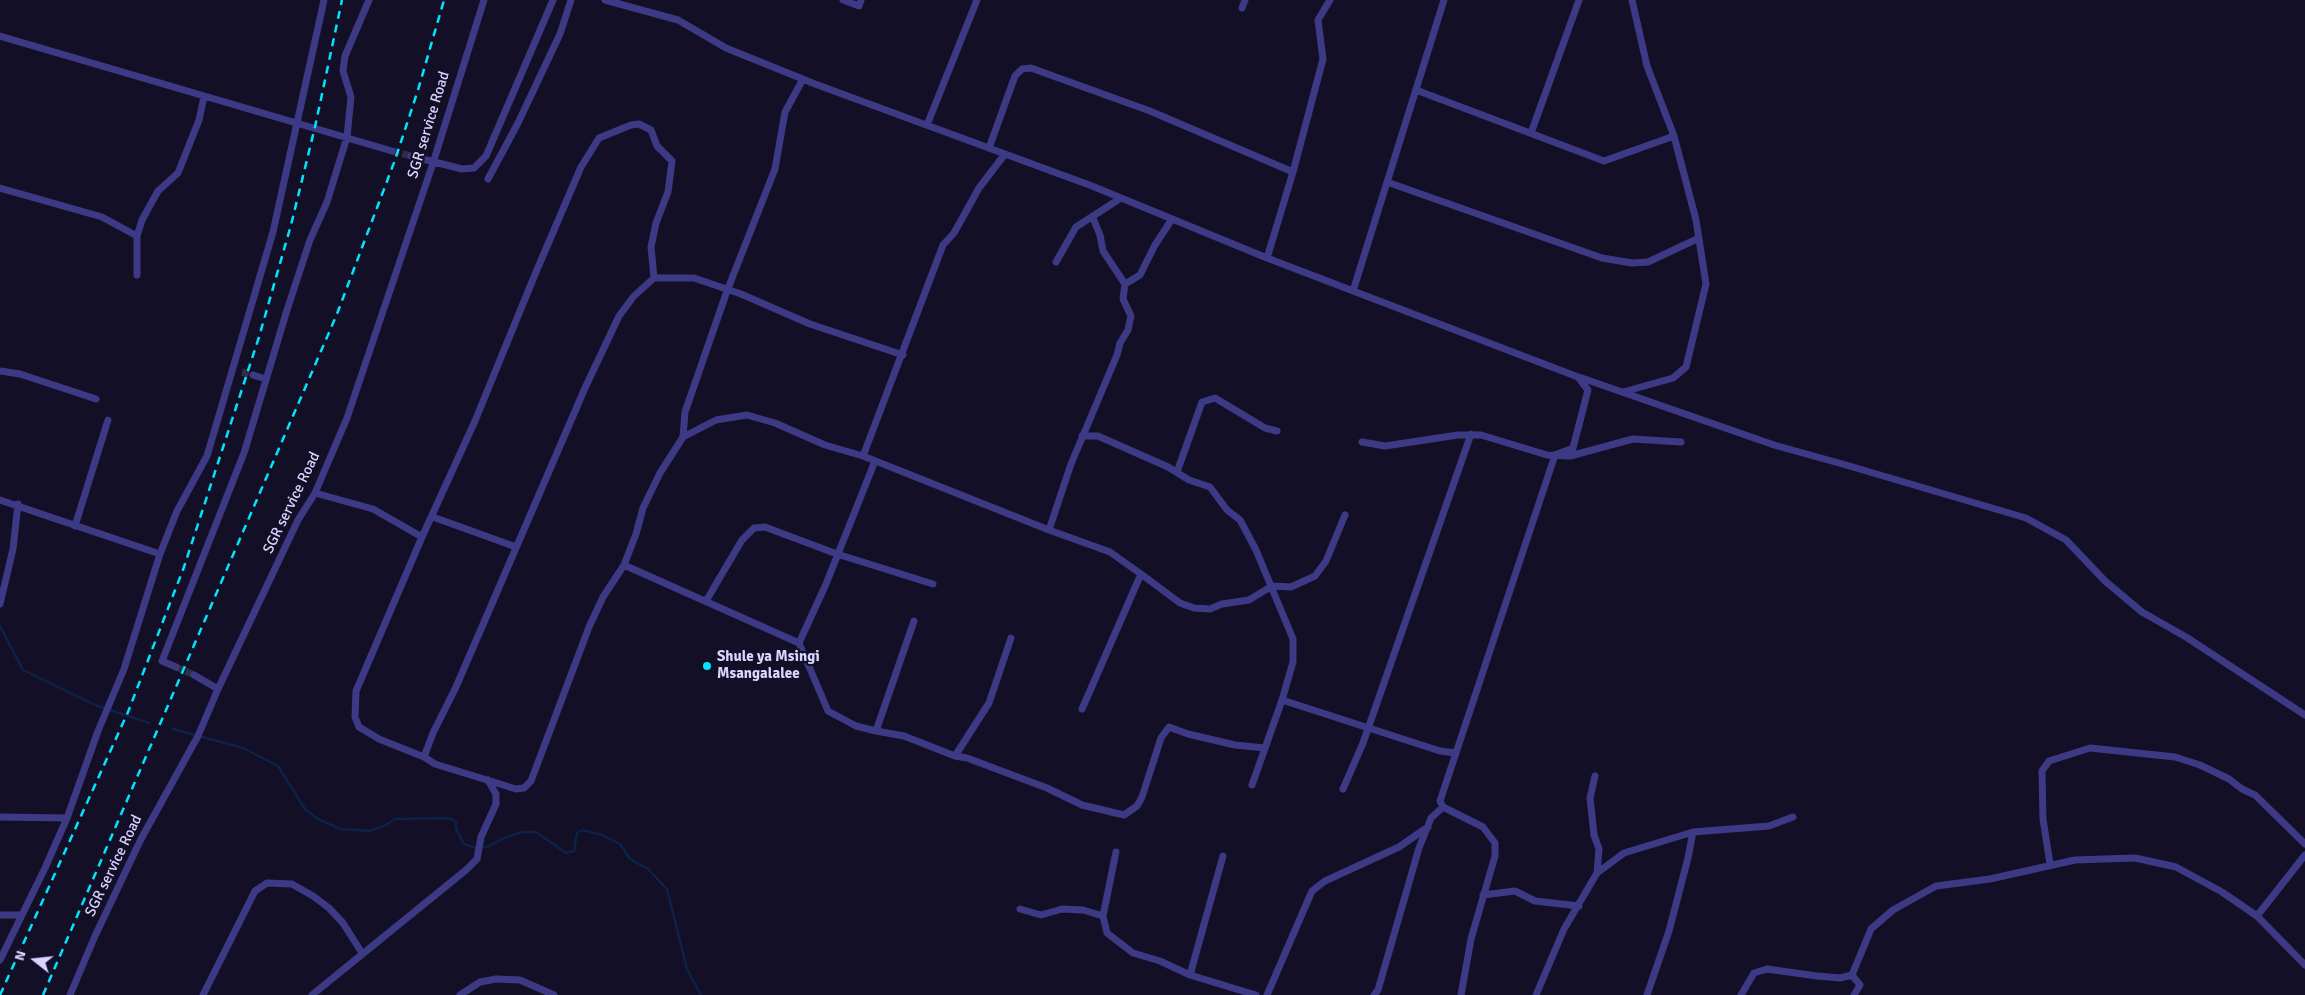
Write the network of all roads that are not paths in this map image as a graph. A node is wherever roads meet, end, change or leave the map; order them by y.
1 (324, 0) edge
2 (370, 0) edge
3 (484, 0) edge
4 (553, 0) edge
5 (571, 0) edge
6 (605, 0) edge
7 (844, 0) edge
8 (861, 0) edge
9 (977, 0) edge
10 (1245, 0) edge
11 (1330, 0) edge
12 (1444, 0) edge
13 (1579, 0) edge
14 (1632, 0) edge
15 (1242, 8) dead end
16 (0, 36) edge
17 (803, 79) junction
18 (1416, 90) junction
19 (204, 97) junction
20 (297, 122) junction
21 (927, 125) junction
22 (1531, 133) junction
23 (1674, 136) junction
24 (347, 138) junction
25 (989, 148) junction
26 (392, 151) tunnel mouth
27 (1005, 154) junction
28 (410, 156) tunnel mouth
29 (433, 163) junction
30 (1293, 172) junction
31 (488, 179) dead end
32 (1387, 182) junction
33 (0, 188) edge
34 (1121, 198) junction
35 (1093, 218) junction
36 (1172, 219) junction
37 (137, 236) junction
38 (1699, 238) junction
39 (1267, 258) junction
40 (1056, 262) dead end
41 (137, 275) dead end
42 (654, 278) junction
43 (1125, 284) junction
44 (727, 291) junction
45 (1353, 291) junction
46 (903, 355) junction
47 (233, 369) junction
48 (0, 371) edge
49 (242, 372) tunnel mouth
50 (253, 375) tunnel mouth
51 (1578, 377) junction
52 (266, 379) junction
53 (1623, 393) junction
54 (96, 399) dead end
55 (108, 420) dead end
56 (1277, 431) dead end
57 (1471, 434) junction
58 (1082, 436) junction
59 (683, 437) junction
60 (1362, 442) dead end
61 (1681, 442) dead end
62 (1555, 455) junction
63 (863, 456) junction
64 (875, 461) junction
65 (1177, 472) junction
66 (315, 493) junction
67 (0, 500) edge
68 (18, 504) junction
69 (1345, 515) dead end
70 (433, 516) junction
71 (75, 526) junction
72 (1049, 530) junction
73 (422, 537) junction
74 (516, 547) junction
75 (160, 554) junction
76 (837, 554) junction
77 (624, 565) junction
78 (1140, 574) junction
79 (933, 584) dead end
80 (1272, 586) junction
81 (706, 601) junction
82 (0, 604) edge
83 (914, 621) dead end
84 (1011, 638) dead end
85 (799, 643) junction
86 (176, 668) tunnel mouth
87 (194, 675) tunnel mouth
88 (218, 689) junction
89 (1282, 700) junction
90 (1082, 709) dead end
91 (2305, 715) edge
92 (1368, 729) junction
93 (876, 731) junction
94 (1265, 748) junction
95 (1456, 753) junction
96 (424, 756) junction
97 (955, 756) junction
98 (1595, 776) dead end
99 (488, 780) junction
100 (1252, 785) dead end
101 (1343, 789) dead end
102 (1443, 807) junction
103 (0, 817) edge
104 (1793, 817) dead end
105 (67, 818) junction
106 (1428, 827) junction
107 (1693, 832) junction
108 (2305, 844) edge
109 (1116, 852) dead end
110 (2305, 855) edge
111 (1223, 856) dead end
112 (2050, 864) junction
113 (1597, 873) junction
114 (1483, 895) junction
115 (1579, 906) junction
116 (1020, 909) dead end
117 (0, 915) edge
118 (21, 915) junction
119 (1103, 916) junction
120 (2257, 916) junction
121 (362, 953) junction
122 (0, 960) edge
123 (2305, 965) edge
124 (1190, 975) junction
125 (1852, 975) junction
126 (70, 995) edge
127 (203, 995) edge
128 (312, 995) edge
129 (460, 995) edge
130 (554, 995) edge
131 (1256, 995) edge
132 (1267, 995) edge
133 (1374, 995) edge
134 (1461, 995) edge
135 (1536, 995) edge
136 (1646, 995) edge
137 (1741, 995) edge
138 (1854, 995) edge

1 - 20 street
2 - 24 street
3 - 29 street, SGR service Road
4 - 29 street
5 - 31 street
6 - 17 street
7 - 8 street
9 - 21 street
10 - 15 street
11 - 30 street
12 - 18 street
13 - 22 street
14 - 23 street
16 - 19 street
17 - 21 street
17 - 44 street
18 - 22 street
18 - 32 street
19 - 20 street
19 - 37 street
20 - 24 street
20 - 47 street
21 - 25 street
22 - 23 street
23 - 38 street
24 - 26 street
24 - 52 street
25 - 27 street
25 - 30 street
27 - 34 street
27 - 46 street
28 - 29 street
29 - 66 street, SGR service Road
30 - 39 street
32 - 38 street
32 - 45 street
33 - 37 street
34 - 35 street
34 - 36 street
35 - 40 street
35 - 43 street
36 - 39 street
36 - 43 street
37 - 41 street
38 - 53 street
39 - 45 street
42 - 44 street
42 - 70 street
42 - 74 street
43 - 58 street
44 - 46 street
44 - 59 street
45 - 51 street
46 - 63 street
47 - 49 street
47 - 75 street
48 - 54 street
50 - 52 street
51 - 53 street
51 - 62 street
52 - 86 street
53 - 91 street
55 - 71 street
56 - 65 street
57 - 60 street
57 - 62 street
57 - 92 street
58 - 65 street
58 - 72 street
59 - 63 street
59 - 77 street
61 - 62 street
62 - 95 street
63 - 64 street
64 - 72 street
64 - 76 street
65 - 80 street
66 - 73 street
66 - 88 street, SGR service Road
67 - 68 street
68 - 71 street
68 - 82 street
69 - 80 street
70 - 73 street
70 - 74 street
71 - 75 street
72 - 78 street
73 - 96 street
74 - 96 street
75 - 105 street
76 - 79 street
76 - 81 street
76 - 85 street
77 - 81 street
77 - 99 street
78 - 80 street
78 - 90 street
80 - 89 street
81 - 85 street
83 - 93 street
84 - 97 street
85 - 93 street
87 - 88 street
88 - 126 street, SGR service Road
89 - 92 street
89 - 94 street
92 - 95 street
92 - 101 street
93 - 97 street
94 - 97 street
94 - 100 street
95 - 102 street
96 - 99 street
98 - 113 street
99 - 121 street
102 - 106 street
102 - 114 street
103 - 105 street
104 - 107 street
105 - 118 street
106 - 132 street
106 - 133 street
107 - 113 street
107 - 136 street
108 - 112 street
109 - 119 street
110 - 120 street
111 - 124 street
112 - 120 street
112 - 125 street
113 - 115 street
114 - 115 street
114 - 134 street
115 - 135 street
116 - 119 street
117 - 118 street
118 - 122 street
119 - 124 street
120 - 123 street
121 - 127 street
121 - 128 street
124 - 131 street
125 - 137 street
125 - 138 street
129 - 130 street

